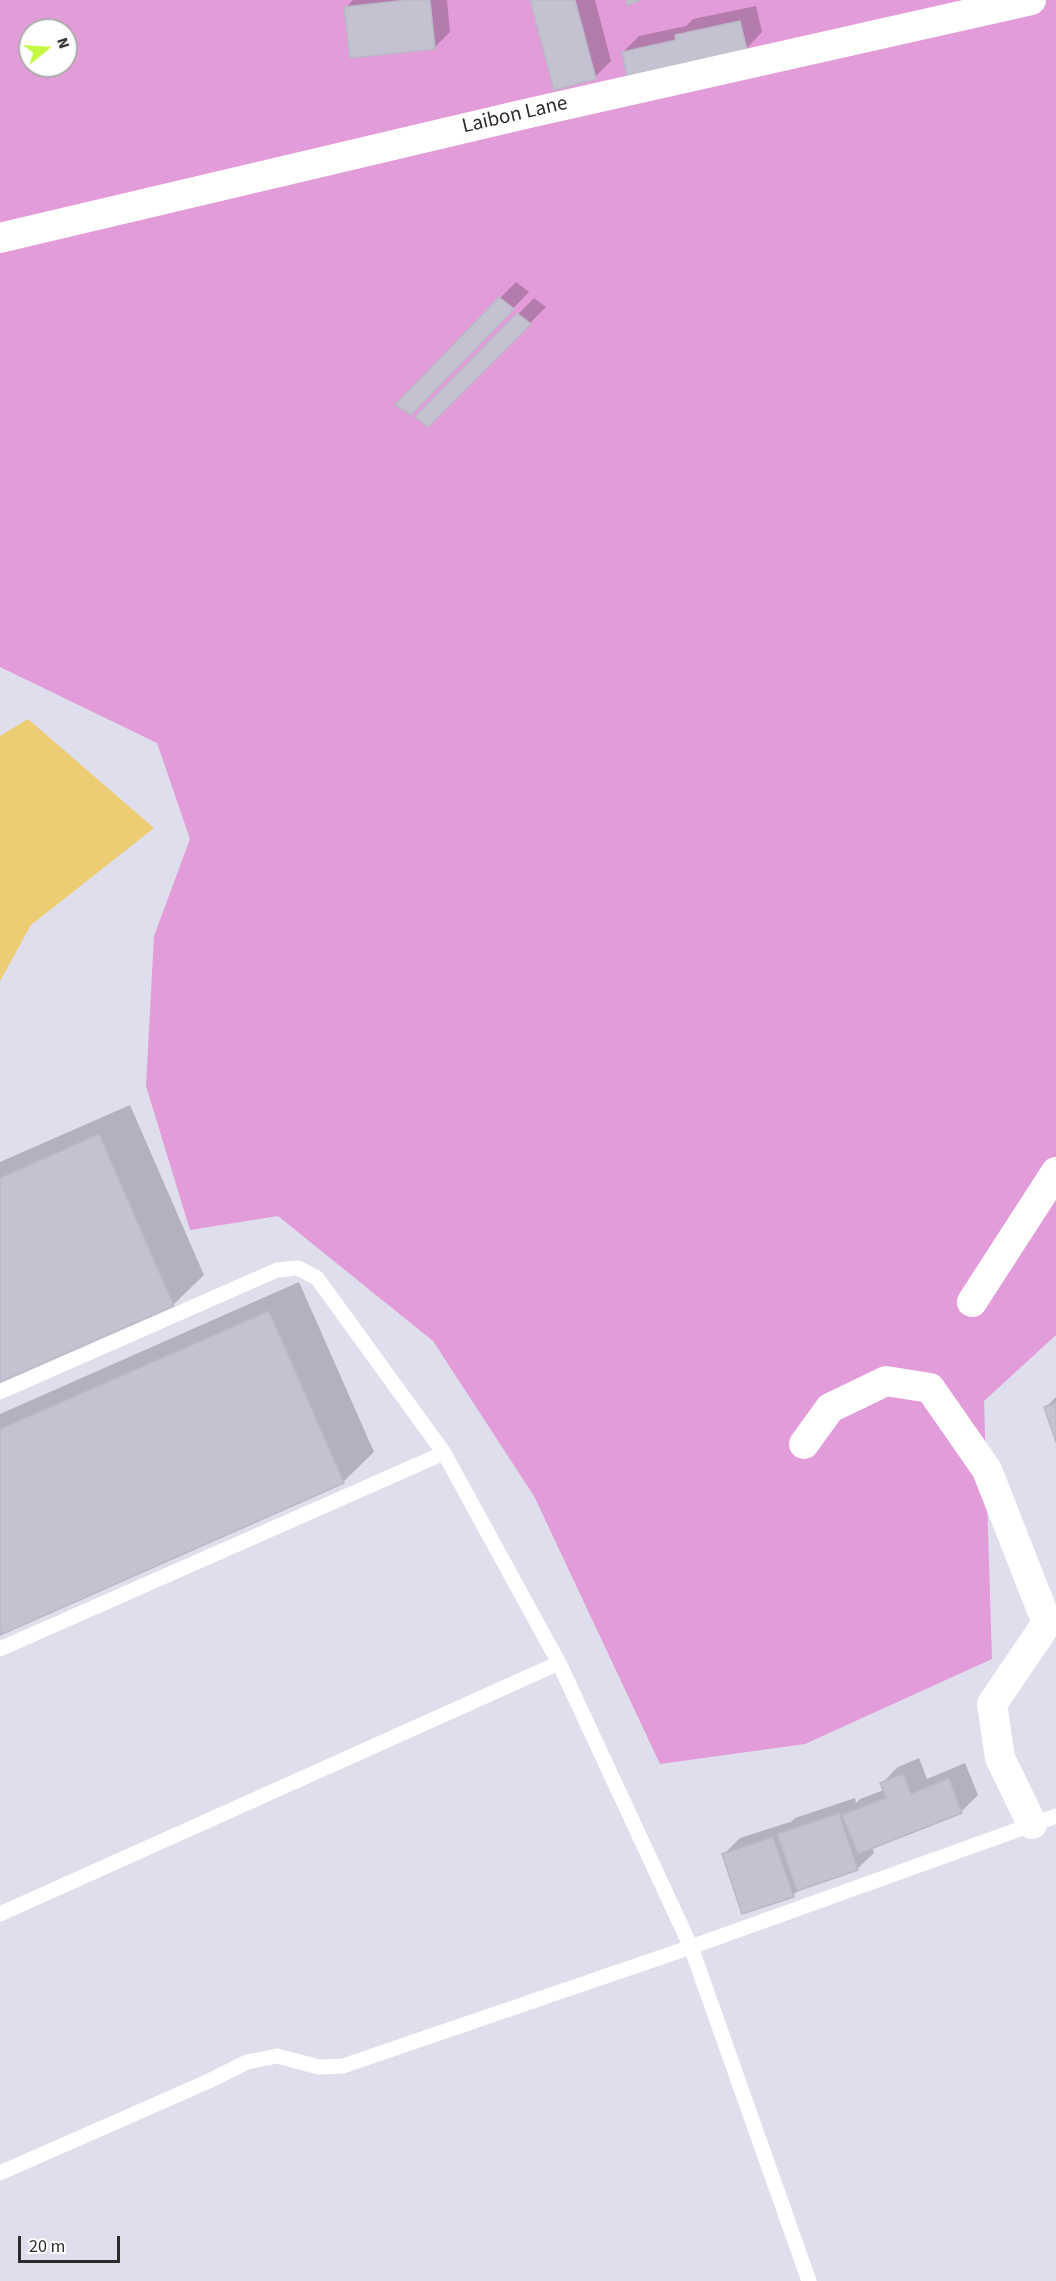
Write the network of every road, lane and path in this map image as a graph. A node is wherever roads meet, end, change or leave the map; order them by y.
1 (1031, 0) edge
2 (0, 238) edge
3 (1056, 1172) edge
4 (972, 1302) dead end
5 (0, 1392) edge
6 (804, 1444) dead end
7 (444, 1453) junction
8 (0, 1649) edge
9 (559, 1663) junction
10 (1044, 1820) edge
11 (0, 1914) edge
12 (691, 1947) junction
13 (0, 2172) edge
14 (809, 2281) edge

1 - 2 street, Laibon Lane
3 - 4 street
5 - 7 lane
6 - 10 street
7 - 8 lane
7 - 9 lane
9 - 11 lane
9 - 12 lane
10 - 12 lane
12 - 13 lane
12 - 14 lane

